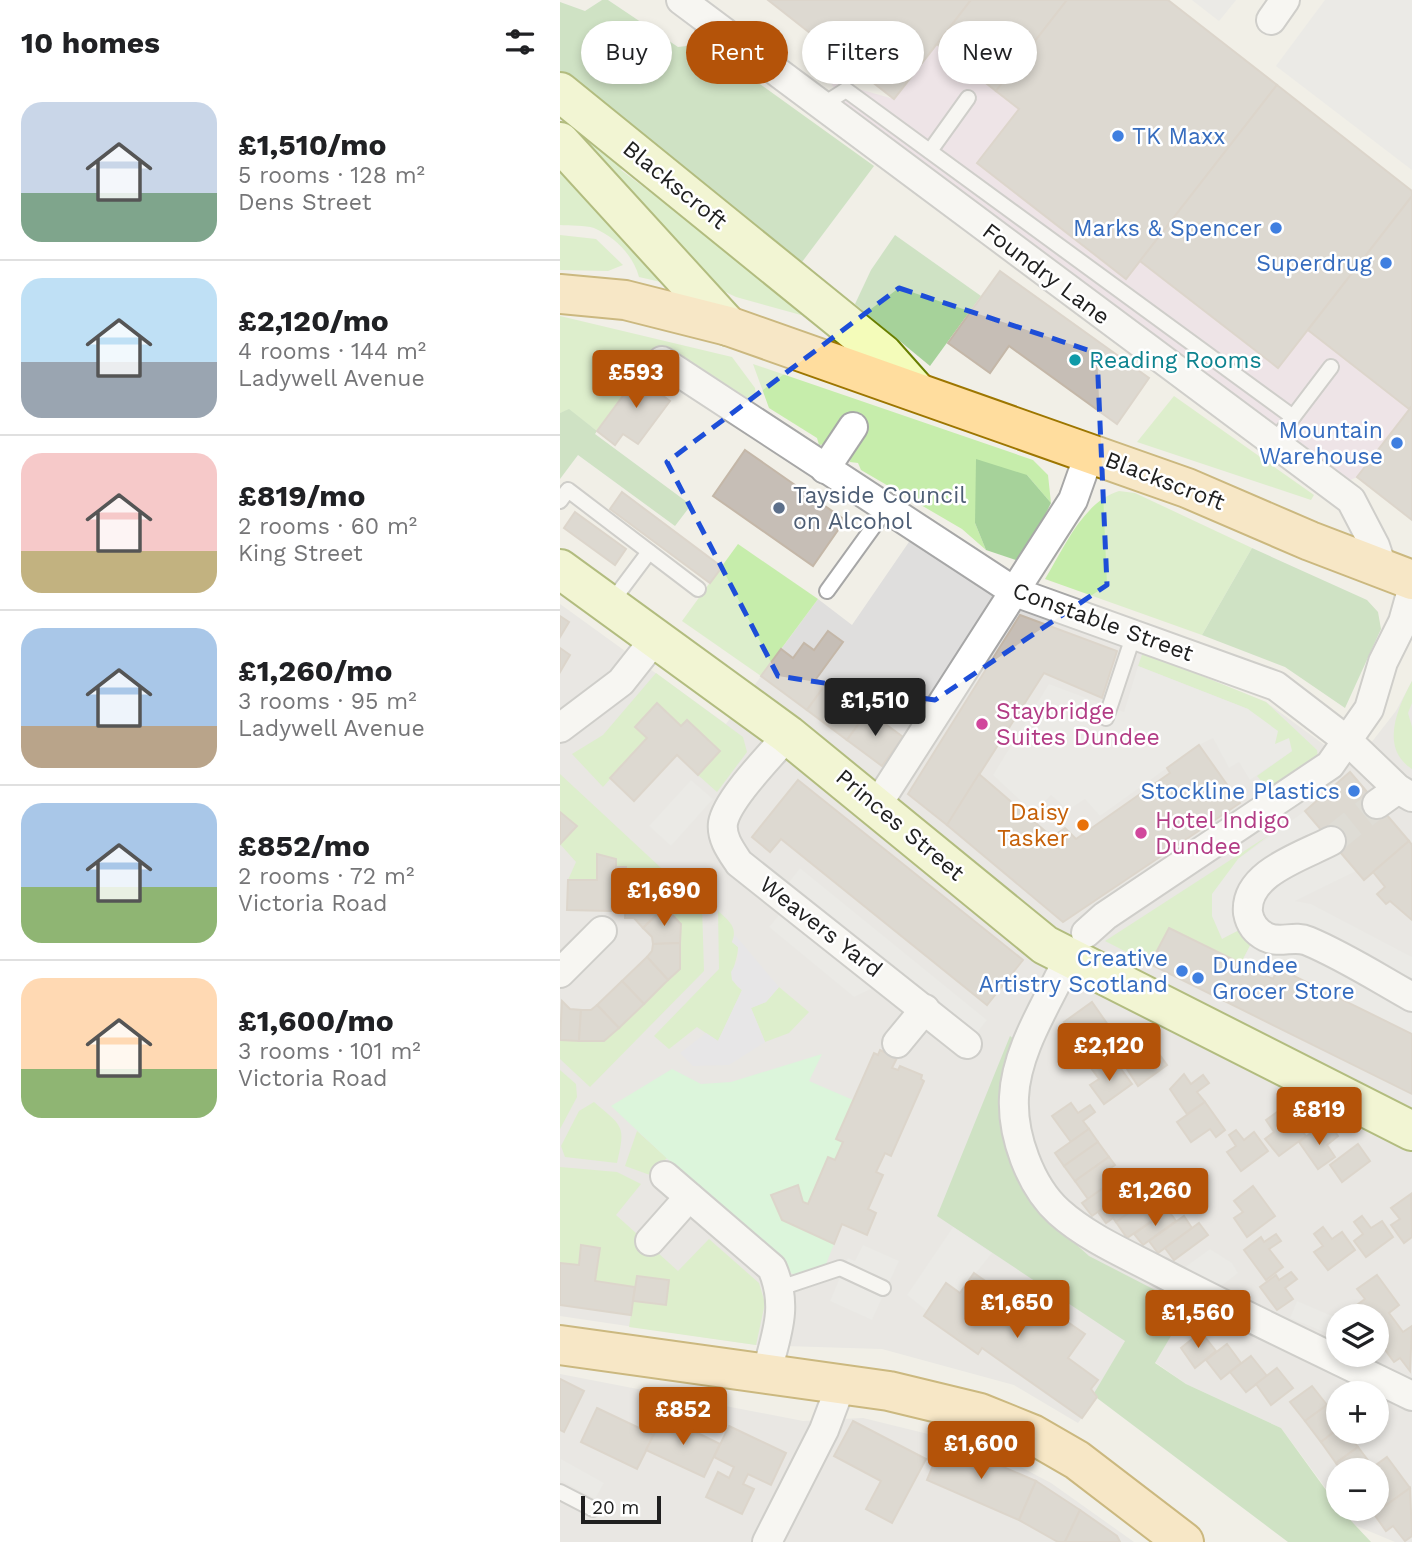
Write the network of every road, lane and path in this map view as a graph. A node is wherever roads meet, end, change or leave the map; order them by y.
1 (686, 2) edge
2 (560, 92) edge
3 (968, 98) dead end
4 (820, 106) junction
5 (560, 142) edge
6 (930, 151) junction
7 (968, 179) junction
8 (950, 203) junction
9 (560, 294) edge
10 (728, 326) junction
11 (662, 361) dead end
12 (1331, 367) dead end
13 (915, 390) junction
14 (1293, 417) junction
15 (853, 426) dead end
16 (1274, 442) junction
17 (1090, 452) junction
18 (825, 468) junction
19 (564, 496) edge
20 (887, 508) junction
21 (649, 552) junction
22 (560, 569) edge
23 (1402, 580) edge
24 (698, 589) dead end
25 (827, 591) dead end
26 (1016, 592) junction
27 (609, 605) junction
28 (1134, 634) junction
29 (655, 639) junction
30 (1106, 718) dead end
31 (560, 728) edge
32 (788, 735) junction
33 (1349, 743) junction
34 (1396, 797) edge
35 (877, 805) junction
36 (1331, 841) tunnel mouth
37 (602, 932) dead end
38 (1077, 946) junction
39 (565, 959) edge
40 (1412, 997) edge
41 (925, 1009) junction
42 (897, 1043) dead end
43 (967, 1044) dead end
44 (1412, 1131) edge
45 (665, 1176) dead end
46 (689, 1198) junction
47 (650, 1241) dead end
48 (780, 1288) junction
49 (883, 1288) dead end
50 (560, 1345) edge
51 (766, 1375) junction
52 (841, 1385) junction
53 (1404, 1392) edge
54 (560, 1492) edge
55 (593, 1509) dead end
56 (1149, 1530) edge
57 (767, 1542) edge
58 (1184, 1542) edge

1 - 4 street, Foundry Lane
2 - 13 street, Blackscroft
3 - 6 lane
4 - 6 lane
4 - 8 street, Foundry Lane
5 - 10 street, Blackscroft
6 - 7 lane
7 - 8 lane
7 - 14 lane
8 - 16 street, Foundry Lane
9 - 10 main road
10 - 13 main road, Blackscroft
11 - 18 street, Constable Street
12 - 14 lane
13 - 17 main road, Blackscroft
14 - 16 lane
15 - 18 street
16 - 23 street, Foundry Lane
17 - 23 main road, Blackscroft
17 - 26 street
18 - 20 street, Constable Street
19 - 21 lane
20 - 25 lane
20 - 26 street, Constable Street
21 - 24 lane
21 - 27 lane
22 - 27 street, Princes Street
23 - 33 street
26 - 28 street, Constable Street
26 - 35 street
27 - 29 street, Princes Street
28 - 30 lane
28 - 33 street, Constable Street
29 - 31 street
29 - 32 street, Princes Street
32 - 35 street, Princes Street
32 - 41 street, Weavers Yard
33 - 34 street, Constable Street
33 - 38 street
35 - 38 street, Princes Street
36 - 40 street
37 - 39 street
38 - 44 street, Princes Street
38 - 53 street
41 - 42 street
41 - 43 street, Weavers Yard
45 - 46 street
46 - 47 street
46 - 48 street
48 - 49 lane
48 - 51 street
50 - 51 main road
51 - 52 main road
52 - 56 main road
52 - 57 street
54 - 55 lane
56 - 58 main road

